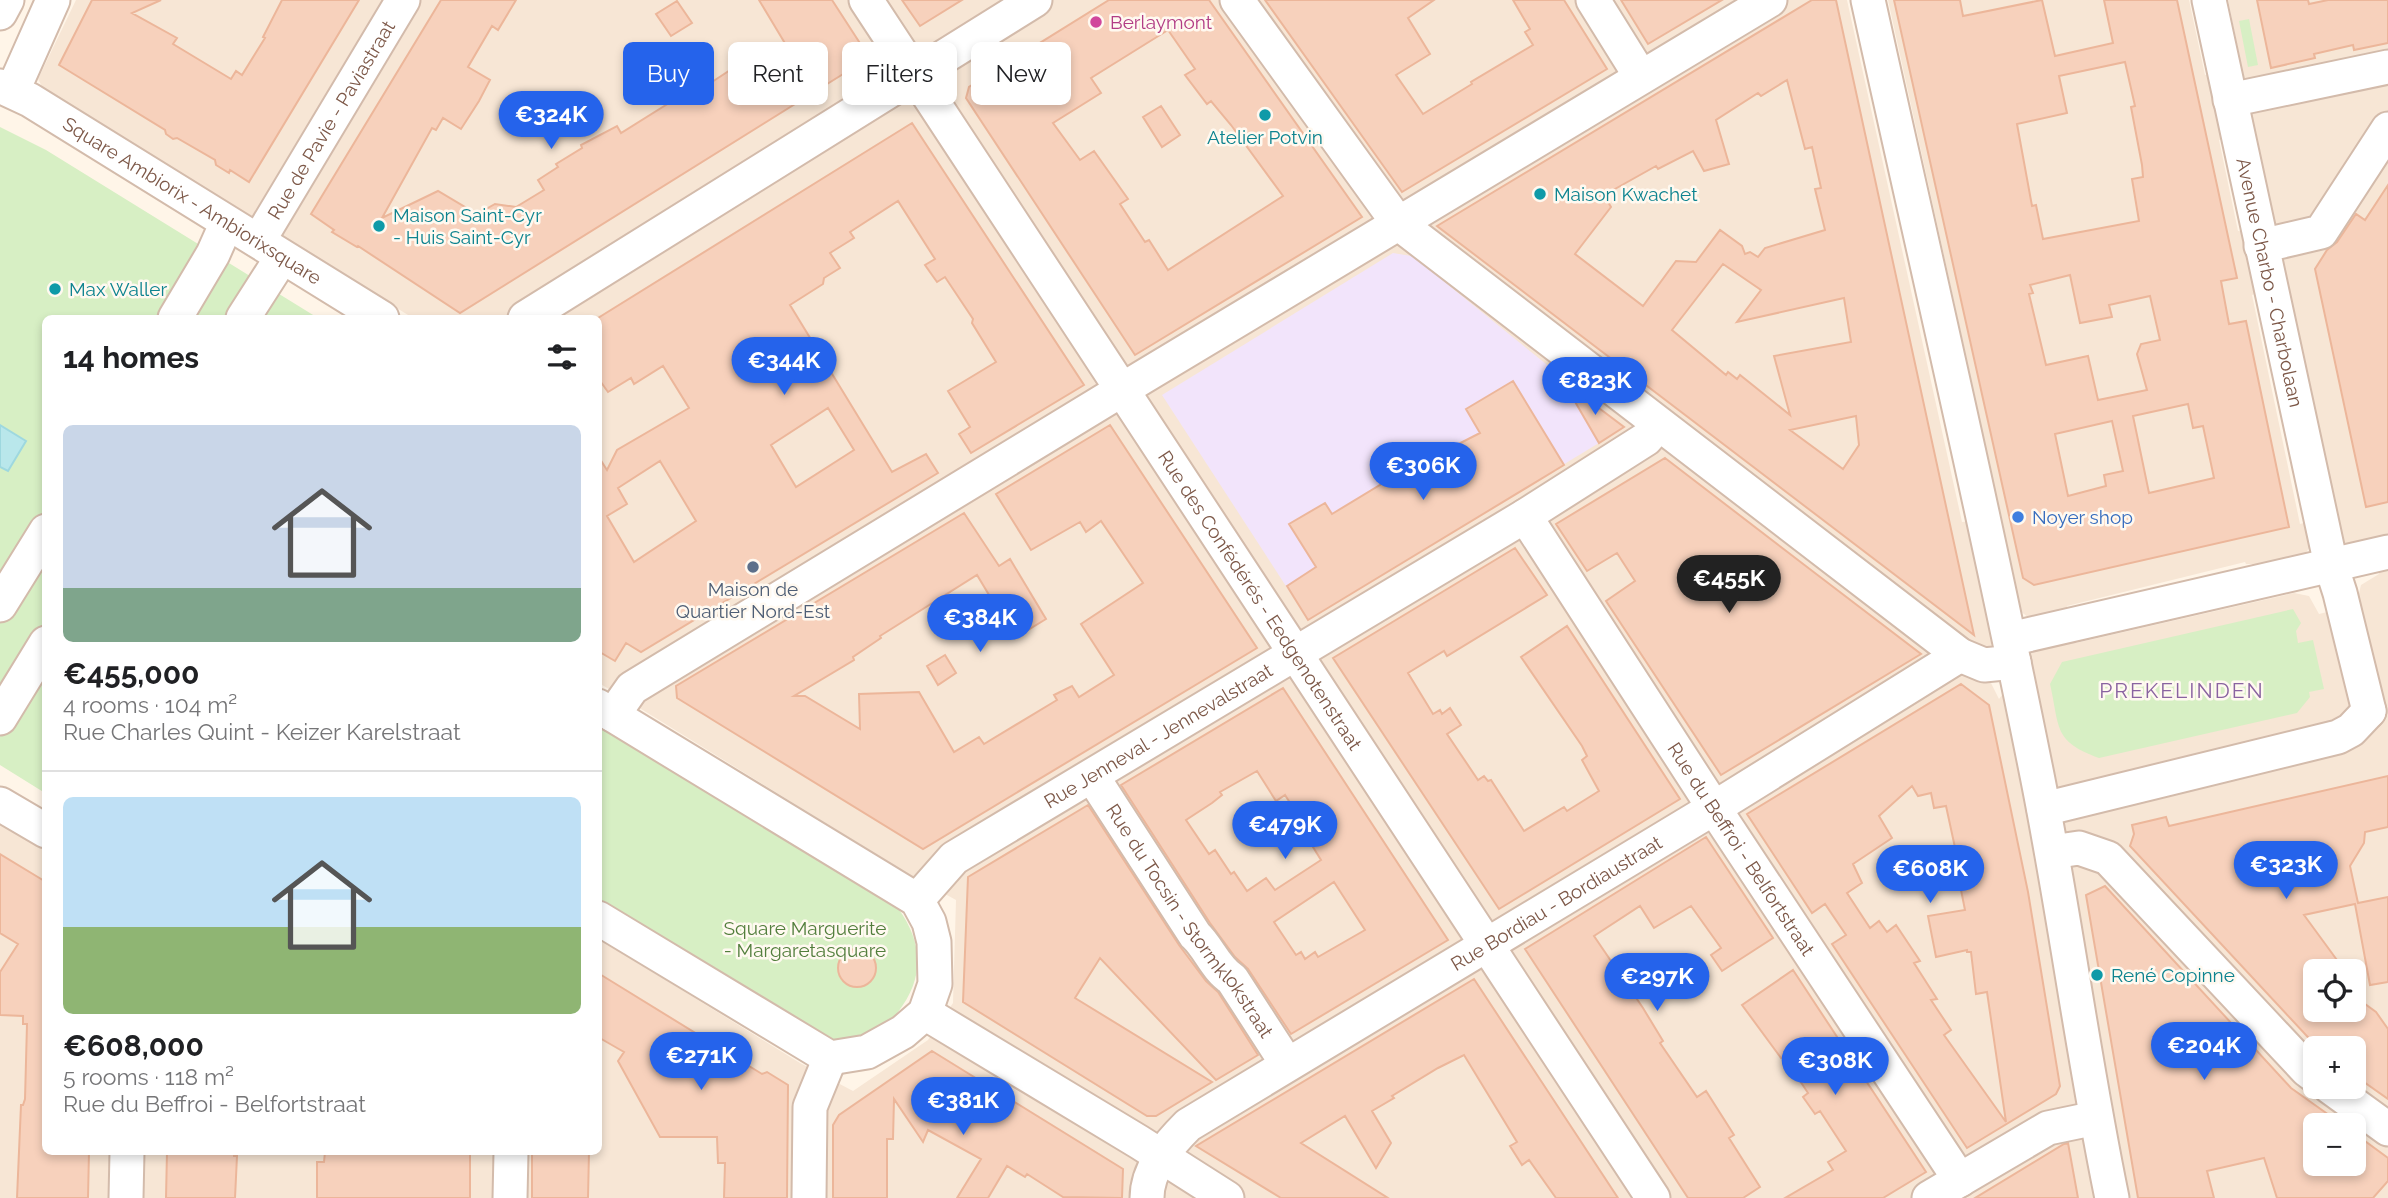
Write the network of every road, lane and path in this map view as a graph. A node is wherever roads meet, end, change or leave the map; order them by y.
1 (7, 0) edge
2 (53, 0) edge
3 (403, 0) edge
4 (866, 0) edge
5 (1035, 0) edge
6 (1237, 0) edge
7 (1593, 0) edge
8 (1770, 0) edge
9 (1868, 0) edge
10 (2209, 0) edge
11 (0, 13) edge
12 (894, 42) edge
13 (957, 49) edge
14 (2388, 67) edge
15 (1641, 77) junction
16 (6, 88) edge
17 (2230, 100) junction
18 (868, 105) edge
19 (936, 105) edge
20 (2388, 129) edge
21 (1398, 223) junction
22 (220, 236) dead end
23 (2261, 246) junction
24 (267, 254) junction
25 (177, 315) edge
26 (244, 315) edge
27 (377, 315) edge
28 (530, 315) edge
29 (1123, 390) junction
30 (1658, 425) junction
31 (1525, 516) junction
32 (42, 537) edge
33 (2388, 552) edge
34 (2331, 565) junction
35 (0, 605) edge
36 (42, 650) edge
37 (2012, 651) junction
38 (1297, 653) junction
39 (1960, 655) junction
40 (606, 711) edge
41 (2378, 713) edge
42 (0, 718) edge
43 (1092, 776) junction
44 (0, 804) edge
45 (1714, 808) junction
46 (2044, 809) junction
47 (42, 829) edge
48 (2052, 852) junction
49 (917, 900) junction
50 (602, 920) edge
51 (1487, 945) junction
52 (925, 1013) junction
53 (830, 1058) junction
54 (1287, 1064) junction
55 (2303, 1066) edge
56 (2347, 1099) edge
57 (2096, 1118) junction
58 (2388, 1129) edge
59 (127, 1155) edge
60 (510, 1155) edge
61 (1162, 1157) junction
62 (1960, 1180) junction
63 (126, 1198) edge
64 (510, 1198) edge
65 (809, 1198) edge
66 (1147, 1198) edge
67 (1227, 1198) edge
68 (1653, 1198) edge
69 (1929, 1198) edge
70 (2112, 1198) edge

1 - 11 street
2 - 16 street
3 - 24 street, Rue de Pavie - Paviastraat
4 - 12 street, Rue des Confédérés - Eedgenotenstraat
5 - 13 street
6 - 21 street
7 - 15 street
8 - 15 street
9 - 37 street
10 - 17 street, Avenue Charbo - Charbolaan
14 - 17 street
15 - 21 street
16 - 24 street, Square Ambiorix - Ambiorixsquare
17 - 23 street, Avenue Charbo - Charbolaan
18 - 28 street
19 - 29 street, Rue des Confédérés - Eedgenotenstraat
20 - 23 street
21 - 29 street
21 - 30 street
22 - 25 street
23 - 34 street, Avenue Charbo - Charbolaan
24 - 26 street, Rue de Pavie - Paviastraat
24 - 27 street, Square Ambiorix - Ambiorixsquare
29 - 38 street, Rue des Confédérés - Eedgenotenstraat
29 - 40 street
30 - 31 street, Rue Jenneval - Jennevalstraat
30 - 39 street
31 - 38 street, Rue Jenneval - Jennevalstraat
31 - 45 street, Rue du Beffroi - Belfortstraat
32 - 35 street
33 - 34 street
34 - 37 street
34 - 41 street, Avenue Charbo - Charbolaan
36 - 42 street
37 - 39 street
37 - 46 street
38 - 43 street, Rue Jenneval - Jennevalstraat
38 - 51 street, Rue des Confédérés - Eedgenotenstraat
39 - 45 street, Rue Bordiau - Bordiaustraat
40 - 49 street
41 - 46 street
43 - 49 street, Rue Jenneval - Jennevalstraat
43 - 54 street, Rue du Tocsin - Stormklokstraat
44 - 47 street
45 - 51 street, Rue Bordiau - Bordiaustraat
45 - 62 street, Rue du Beffroi - Belfortstraat
46 - 48 street
48 - 55 street
48 - 57 street
49 - 52 street
50 - 53 street
51 - 54 street, Rue Bordiau - Bordiaustraat
51 - 68 street, Rue des Confédérés - Eedgenotenstraat
52 - 53 street
52 - 61 street
53 - 65 street
54 - 61 street, Rue Bordiau - Bordiaustraat
56 - 58 street
57 - 62 street
57 - 70 street
59 - 63 street
60 - 64 street
61 - 66 street, Rue Bordiau - Bordiaustraat
61 - 67 street
62 - 69 street

